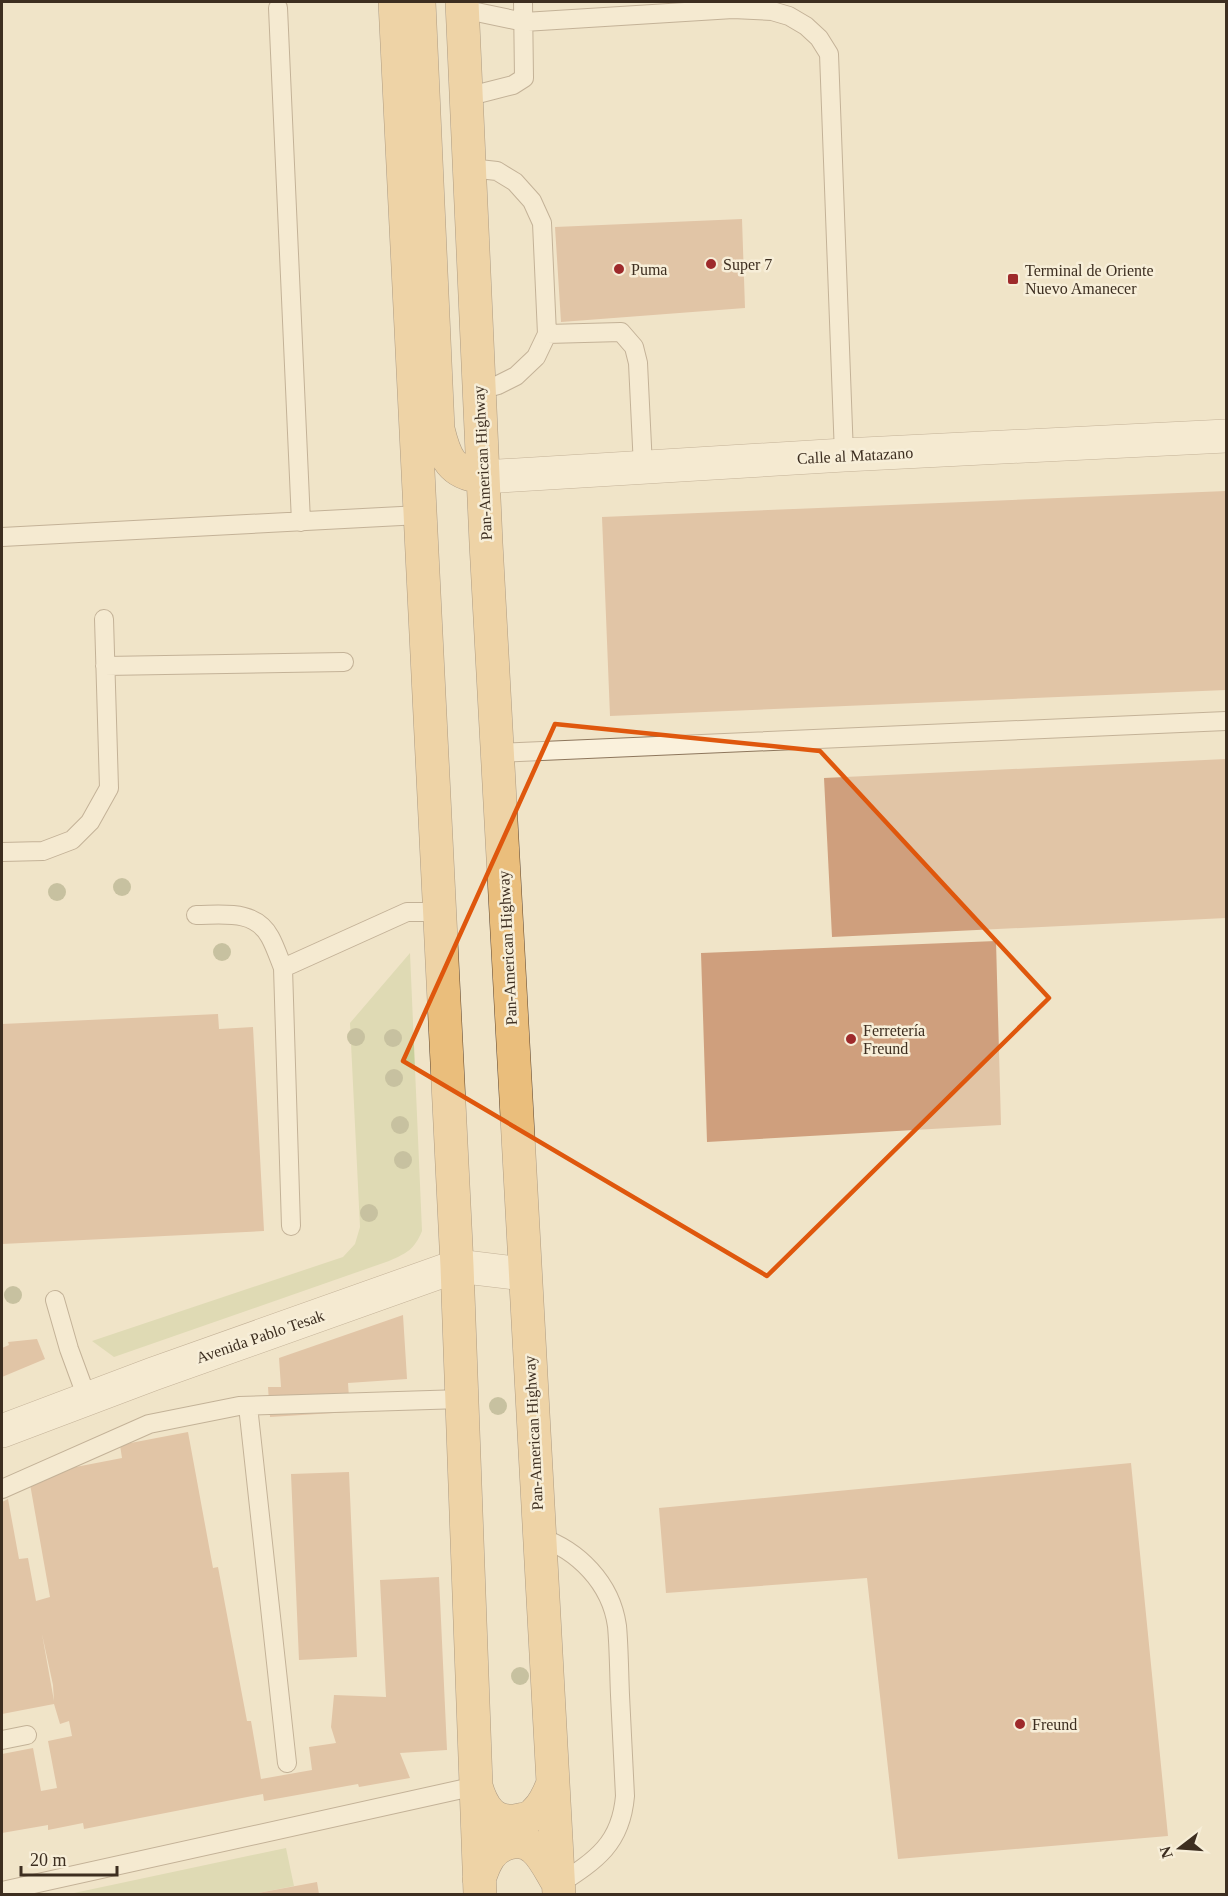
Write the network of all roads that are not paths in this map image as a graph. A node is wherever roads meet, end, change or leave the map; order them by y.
1 (394, 2) edge
2 (419, 2) edge
3 (523, 2) edge
4 (462, 5) edge
5 (278, 8) dead end
6 (524, 22) junction
7 (466, 96) junction
8 (470, 168) junction
9 (547, 334) junction
10 (479, 390) junction
11 (1227, 436) edge
12 (844, 455) junction
13 (643, 467) junction
14 (483, 477) junction
15 (420, 516) junction
16 (301, 522) junction
17 (2, 537) edge
18 (104, 619) dead end
19 (344, 662) dead end
20 (105, 666) junction
21 (1227, 721) edge
22 (497, 753) junction
23 (2, 852) edge
24 (440, 912) junction
25 (196, 915) dead end
26 (283, 968) junction
27 (291, 1226) dead end
28 (457, 1266) junction
29 (524, 1274) junction
30 (55, 1300) dead end
31 (87, 1398) junction
32 (462, 1399) junction
33 (248, 1406) junction
34 (2, 1431) edge
35 (2, 1489) edge
36 (539, 1537) junction
37 (27, 1735) dead end
38 (2, 1740) edge
39 (286, 1762) dead end
40 (553, 1783) junction
41 (476, 1786) junction
42 (480, 1887) edge
43 (559, 1890) edge
44 (2, 1891) edge

1 - 15 highway
2 - 14 highway
3 - 6 lane
4 - 6 lane
4 - 7 highway, Pan-American Highway
5 - 16 lane
6 - 7 lane
6 - 12 lane
7 - 8 highway, Pan-American Highway
8 - 9 lane
8 - 10 highway, Pan-American Highway
9 - 10 lane
9 - 13 lane
10 - 14 highway, Pan-American Highway
11 - 12 street, Calle al Matazano
12 - 13 street, Calle al Matazano
13 - 14 street, Calle al Matazano
14 - 22 highway, Pan-American Highway
15 - 16 lane
15 - 24 highway
16 - 17 lane
18 - 20 lane
19 - 20 lane
20 - 23 lane
21 - 22 lane
22 - 29 highway, Pan-American Highway
24 - 26 lane
24 - 28 highway
25 - 26 lane
26 - 27 lane
28 - 29 street, Avenida Pablo Tesak
28 - 31 street, Avenida Pablo Tesak
28 - 32 highway
29 - 36 highway, Pan-American Highway
30 - 31 lane
31 - 34 street, Avenida Pablo Tesak
32 - 33 lane
32 - 41 highway
33 - 35 lane
33 - 39 lane
36 - 40 highway, Pan-American Highway
36 - 43 lane
37 - 38 lane
40 - 41 highway
40 - 43 highway, Pan-American Highway
41 - 42 highway
41 - 44 lane
42 - 43 highway

